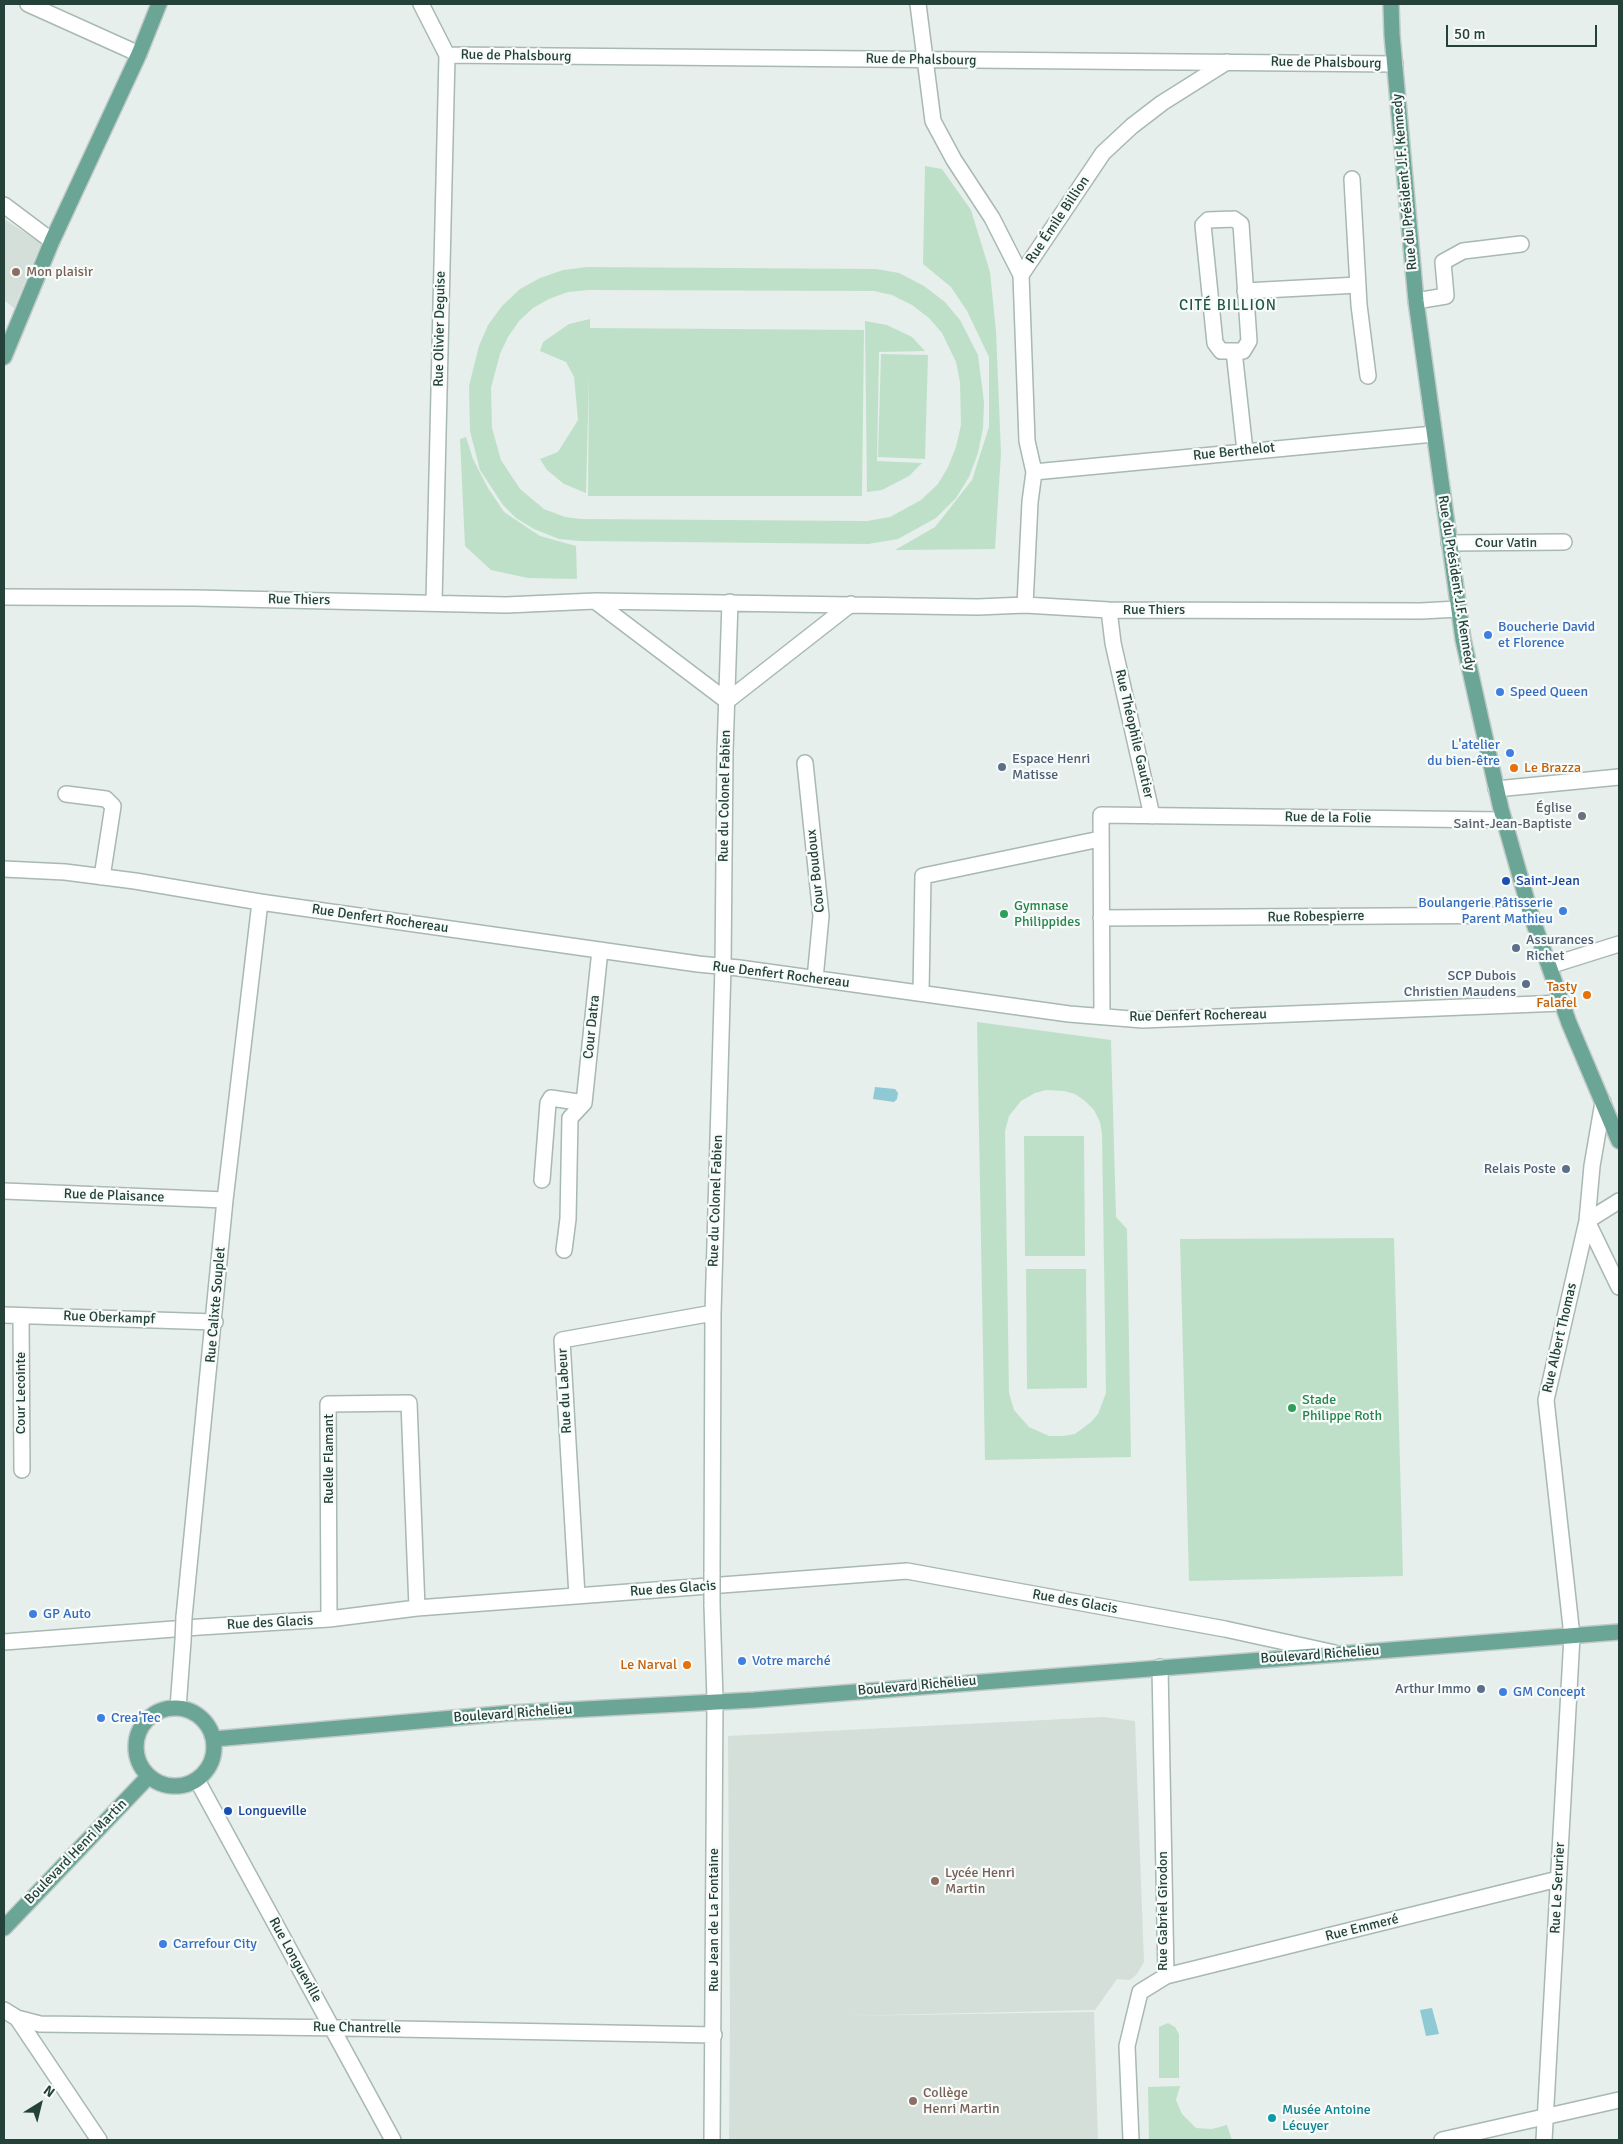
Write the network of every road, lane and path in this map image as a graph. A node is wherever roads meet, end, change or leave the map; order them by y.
1 (28, 4) edge
2 (159, 4) edge
3 (421, 4) edge
4 (918, 4) edge
5 (1391, 4) edge
6 (139, 54) junction
7 (447, 55) junction
8 (925, 60) junction
9 (1227, 62) junction
10 (1395, 64) junction
11 (1352, 179) dead end
12 (4, 205) edge
13 (52, 241) junction
14 (1521, 244) dead end
15 (1021, 275) junction
16 (1358, 285) junction
17 (1245, 291) junction
18 (1416, 301) junction
19 (1234, 351) junction
20 (4, 357) edge
21 (1368, 376) dead end
22 (1434, 434) junction
23 (1245, 451) junction
24 (1034, 472) junction
25 (1564, 542) dead end
26 (1449, 543) junction
27 (4, 597) edge
28 (595, 601) junction
29 (434, 602) junction
30 (730, 602) junction
31 (851, 604) junction
32 (1025, 605) junction
33 (1458, 609) junction
34 (1109, 610) junction
35 (727, 701) junction
36 (805, 763) dead end
37 (1619, 777) edge
38 (1496, 789) junction
39 (66, 794) dead end
40 (1152, 816) junction
41 (1503, 820) junction
42 (1100, 839) junction
43 (4, 869) edge
44 (102, 877) junction
45 (260, 902) junction
46 (1531, 914) junction
47 (1102, 918) junction
48 (1619, 944) edge
49 (600, 950) junction
50 (723, 966) junction
51 (1549, 966) junction
52 (816, 979) junction
53 (921, 993) junction
54 (1562, 1003) junction
55 (1102, 1016) junction
56 (1602, 1102) junction
57 (584, 1103) junction
58 (1619, 1141) edge
59 (542, 1180) dead end
60 (4, 1191) edge
61 (225, 1200) junction
62 (1619, 1201) edge
63 (1587, 1221) junction
64 (564, 1250) dead end
65 (1619, 1288) edge
66 (713, 1313) junction
67 (4, 1315) edge
68 (21, 1316) junction
69 (215, 1322) junction
70 (22, 1470) dead end
71 (577, 1596) junction
72 (417, 1608) junction
73 (330, 1620) junction
74 (1619, 1632) edge
75 (1572, 1636) junction
76 (4, 1642) edge
77 (1336, 1653) junction
78 (1160, 1667) junction
79 (715, 1700) junction
80 (178, 1708) junction
81 (214, 1739) junction
82 (149, 1776) junction
83 (197, 1780) junction
84 (1558, 1879) junction
85 (4, 1928) edge
86 (1166, 1976) junction
87 (4, 2010) edge
88 (17, 2018) junction
89 (331, 2027) junction
90 (714, 2035) junction
91 (1619, 2100) edge
92 (1546, 2117) junction
93 (99, 2140) edge
94 (393, 2140) edge
95 (712, 2140) edge
96 (1131, 2140) edge
97 (1442, 2140) edge
98 (1544, 2140) edge

1 - 6 street
2 - 6 main road
3 - 7 street
4 - 8 street
5 - 10 main road, Rue du Président J.F. Kennedy
6 - 13 main road
7 - 8 street, Rue de Phalsbourg
7 - 29 street, Rue Olivier Deguise
8 - 9 street, Rue de Phalsbourg
8 - 15 street
9 - 10 street, Rue de Phalsbourg
9 - 15 street, Rue Émile Billion
10 - 18 main road, Rue du Président J.F. Kennedy
11 - 16 street
12 - 13 street
13 - 20 main road
14 - 18 street
15 - 24 street, Rue Émile Billion
16 - 17 street
16 - 21 street
17 - 19 street
17 - 19 street
18 - 22 main road, Rue du Président J.F. Kennedy
19 - 23 street
22 - 23 street, Rue Berthelot
22 - 26 main road, Rue du Président J.F. Kennedy
23 - 24 street, Rue Berthelot
24 - 32 street
25 - 26 street, Cour Vatin
26 - 33 main road, Rue du Président J.F. Kennedy
27 - 29 street, Rue Thiers
28 - 29 street, Rue Thiers
28 - 30 street, Rue Thiers
28 - 35 street
30 - 31 street, Rue Thiers
30 - 35 street, Rue du Colonel Fabien
31 - 32 street, Rue Thiers
31 - 35 street
32 - 34 street, Rue Thiers
33 - 34 street, Rue Thiers
33 - 38 main road, Rue du Président J.F. Kennedy
34 - 40 street, Rue Théophile Gautier
35 - 50 street, Rue du Colonel Fabien
36 - 52 street, Cour Boudoux
37 - 38 street
38 - 41 main road, Rue du Président J.F. Kennedy
39 - 44 street
40 - 41 street, Rue de la Folie
40 - 42 street, Rue Théophile Gautier
41 - 46 main road, Rue du Président J.F. Kennedy
42 - 47 street, Rue Théophile Gautier
42 - 53 street
43 - 44 street, Rue Denfert Rochereau
44 - 45 street, Rue Denfert Rochereau
45 - 49 street, Rue Denfert Rochereau
45 - 61 street, Rue Calixte Souplet
46 - 47 street, Rue Robespierre
46 - 51 main road, Rue du Président J.F. Kennedy
47 - 55 street, Rue Théophile Gautier
48 - 51 street
49 - 50 street, Rue Denfert Rochereau
49 - 57 street, Cour Datra
50 - 52 street, Rue Denfert Rochereau
50 - 66 street, Rue du Colonel Fabien
51 - 54 main road, Rue du Président J.F. Kennedy
52 - 53 street, Rue Denfert Rochereau
53 - 55 street, Rue Denfert Rochereau
54 - 55 street, Rue Denfert Rochereau
54 - 56 main road, Rue du Président J.F. Kennedy
56 - 58 main road, Rue du Président J.F. Kennedy
56 - 63 street, Rue Albert Thomas
57 - 59 street
57 - 64 street, Cour Datra
60 - 61 street, Rue de Plaisance
61 - 69 street, Rue Calixte Souplet
62 - 63 street
63 - 65 street
63 - 75 street, Rue Albert Thomas
66 - 71 street, Rue du Labeur
66 - 79 street, Rue du Colonel Fabien, bridge
67 - 68 street, Rue Oberkampf
68 - 69 street, Rue Oberkampf
68 - 70 street, Cour Lecointe
69 - 80 street, Rue Calixte Souplet, bridge
71 - 72 street, Rue des Glacis
71 - 77 street, Rue des Glacis
72 - 73 street, Rue des Glacis
72 - 73 street, Ruelle Flamant
73 - 76 street, Rue des Glacis
74 - 75 main road, Boulevard Richelieu
75 - 77 main road, Boulevard Richelieu
75 - 84 street, Rue Le Serurier
77 - 78 main road, Boulevard Richelieu
78 - 79 main road, Boulevard Richelieu
78 - 86 street, Rue Gabriel Girodon
79 - 81 main road, Boulevard Richelieu
79 - 90 street, Rue Jean de La Fontaine
80 - 81 main road
80 - 82 main road
81 - 83 main road
82 - 83 main road
82 - 85 main road, Boulevard Henri Martin
83 - 89 street, Rue Longueville
84 - 86 street, Rue Emmeré
84 - 92 street, Rue Le Serurier
86 - 96 street, Rue Gabriel Girodon
87 - 88 street, Rue Chantrelle
88 - 89 street, Rue Chantrelle
88 - 93 street
89 - 90 street, Rue Chantrelle
89 - 94 street, Rue Longueville
90 - 95 street, Rue Jean de La Fontaine
91 - 92 street
92 - 97 street
92 - 98 street, Rue Le Serurier

